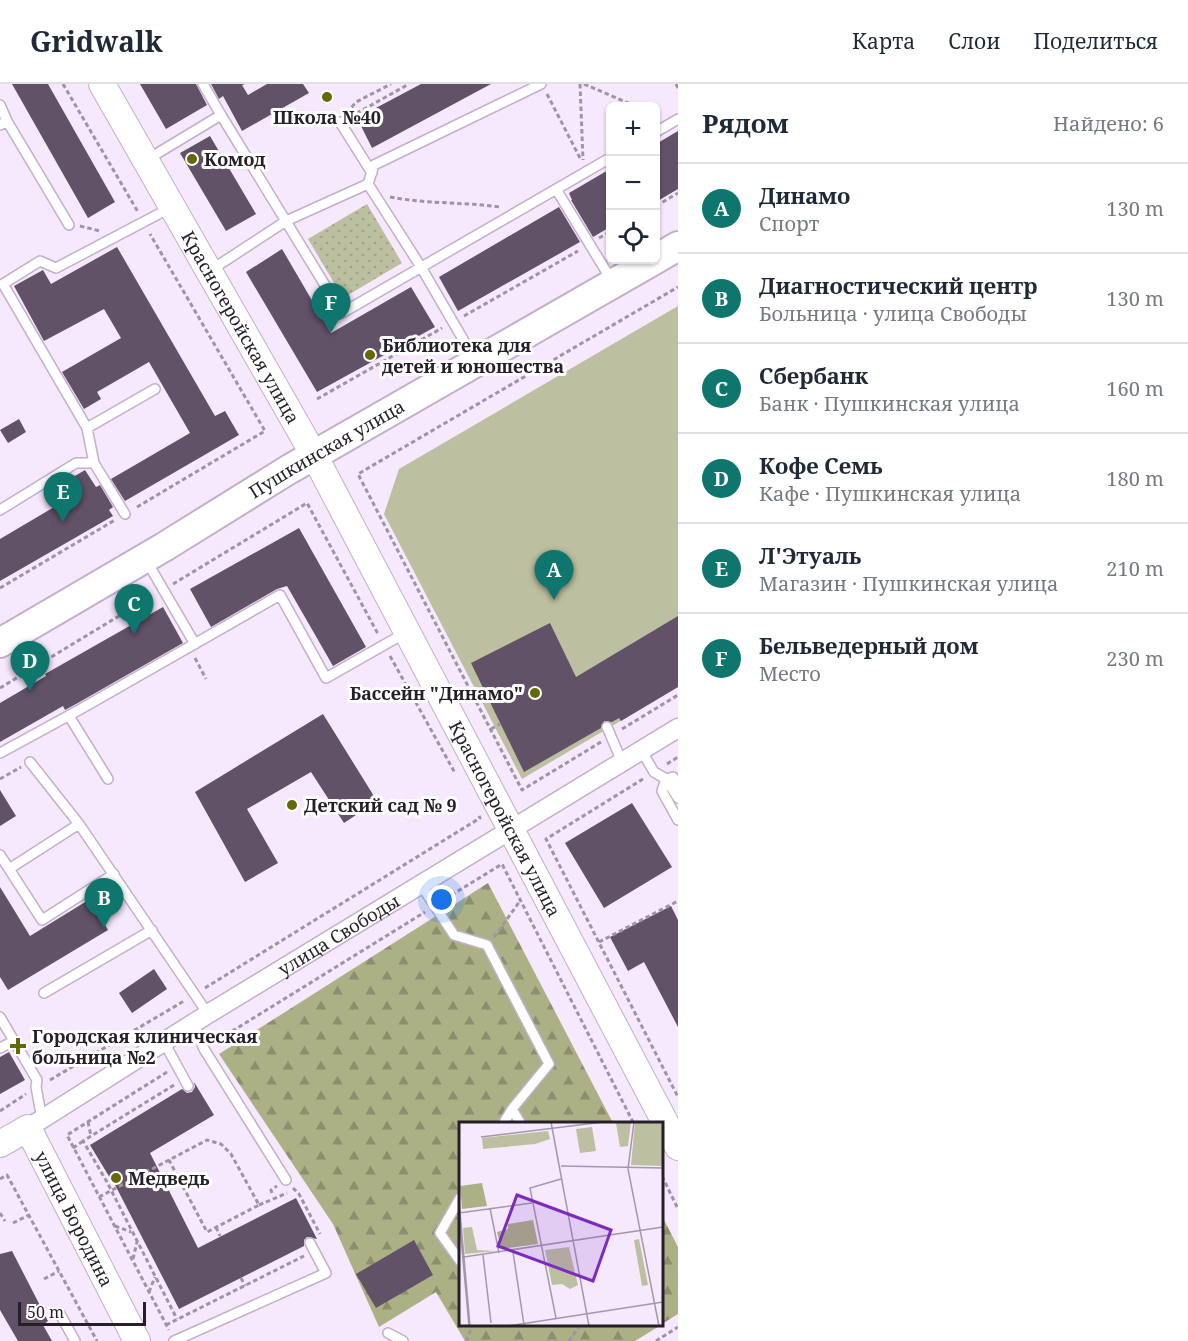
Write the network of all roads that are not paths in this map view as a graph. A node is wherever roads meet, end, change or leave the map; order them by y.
1 (102, 84) edge
2 (203, 84) edge
3 (541, 84) edge
4 (0, 105) edge
5 (221, 115) junction
6 (678, 119) edge
7 (340, 122) road end
8 (3, 123) edge
9 (660, 130) edge
10 (606, 160) edge
11 (146, 161) junction
12 (372, 173) junction
13 (368, 184) junction
14 (556, 189) junction
15 (172, 207) junction
16 (286, 222) junction
17 (69, 225) road end
18 (678, 246) edge
19 (660, 256) edge
20 (646, 264) edge
21 (421, 267) junction
22 (209, 271) junction
23 (613, 283) junction
24 (476, 362) junction
25 (155, 389) dead end
26 (87, 428) junction
27 (314, 455) junction
28 (94, 463) junction
29 (0, 510) edge
30 (125, 514) dead end
31 (144, 558) junction
32 (407, 632) junction
33 (4, 637) edge
34 (192, 646) junction
35 (69, 716) junction
36 (607, 727) dead end
37 (678, 728) edge
38 (641, 750) junction
39 (0, 753) edge
40 (30, 762) road end
41 (622, 762) junction
42 (108, 779) dead end
43 (666, 779) junction
44 (678, 784) edge
45 (678, 798) edge
46 (678, 820) edge
47 (79, 824) junction
48 (511, 829) junction
49 (0, 855) edge
50 (9, 869) junction
51 (114, 874) junction
52 (420, 885) junction
53 (152, 930) junction
54 (44, 993) dead end
55 (201, 1019) junction
56 (1, 1020) edge
57 (14, 1041) junction
58 (164, 1042) junction
59 (0, 1048) edge
60 (186, 1082) road end
61 (512, 1109) junction
62 (504, 1122) edge
63 (519, 1122) edge
64 (35, 1124) junction
65 (0, 1144) edge
66 (678, 1147) edge
67 (286, 1180) road end
68 (459, 1200) edge
69 (312, 1246) road end
70 (459, 1260) edge
71 (60, 1314) dead end
72 (388, 1333) dead end
73 (75, 1341) edge
74 (138, 1341) edge
75 (174, 1341) edge
76 (403, 1341) edge

1 - 11 street, Красногеройская улица
2 - 5 lane
3 - 12 lane
4 - 8 lane
5 - 11 lane
5 - 16 lane
6 - 9 lane
7 - 12 lane
8 - 17 lane
10 - 14 lane
11 - 15 street, Красногеройская улица
12 - 13 lane
13 - 16 lane
13 - 21 lane
14 - 21 lane
14 - 23 lane
15 - 22 street, Красногеройская улица
15 - 26 lane
16 - 21 lane
16 - 22 lane
18 - 19 main road, Пушкинская улица
20 - 23 main road, Пушкинская улица
21 - 24 lane
22 - 27 street, Красногеройская улица
23 - 24 main road, Пушкинская улица
24 - 27 main road, Пушкинская улица
25 - 26 lane
26 - 28 lane
27 - 31 main road, Пушкинская улица
27 - 32 street, Красногеройская улица
28 - 29 lane
28 - 30 lane
31 - 33 main road, Пушкинская улица
31 - 34 lane
32 - 34 lane
32 - 48 street, Красногеройская улица
34 - 35 lane
35 - 39 lane
35 - 42 lane
36 - 41 lane
37 - 38 street, улица Свободы
38 - 41 street, улица Свободы
38 - 43 lane
40 - 47 lane
41 - 48 street, улица Свободы
43 - 44 lane
43 - 45 lane
43 - 46 lane
47 - 50 lane
47 - 51 lane
48 - 52 street, улица Свободы
48 - 66 street, Красногеройская улица
49 - 50 lane
50 - 51 lane
51 - 53 lane
52 - 55 street, улица Свободы
52 - 61 lane
53 - 54 lane
53 - 55 lane
55 - 58 street, улица Свободы
55 - 67 lane
56 - 57 lane
57 - 59 lane
57 - 64 lane
58 - 60 lane
58 - 64 street, улица Свободы
61 - 62 lane
61 - 63 lane
64 - 65 street, улица Свободы
64 - 74 street, улица Бородина
68 - 70 lane
69 - 75 lane
71 - 73 lane
72 - 76 lane

